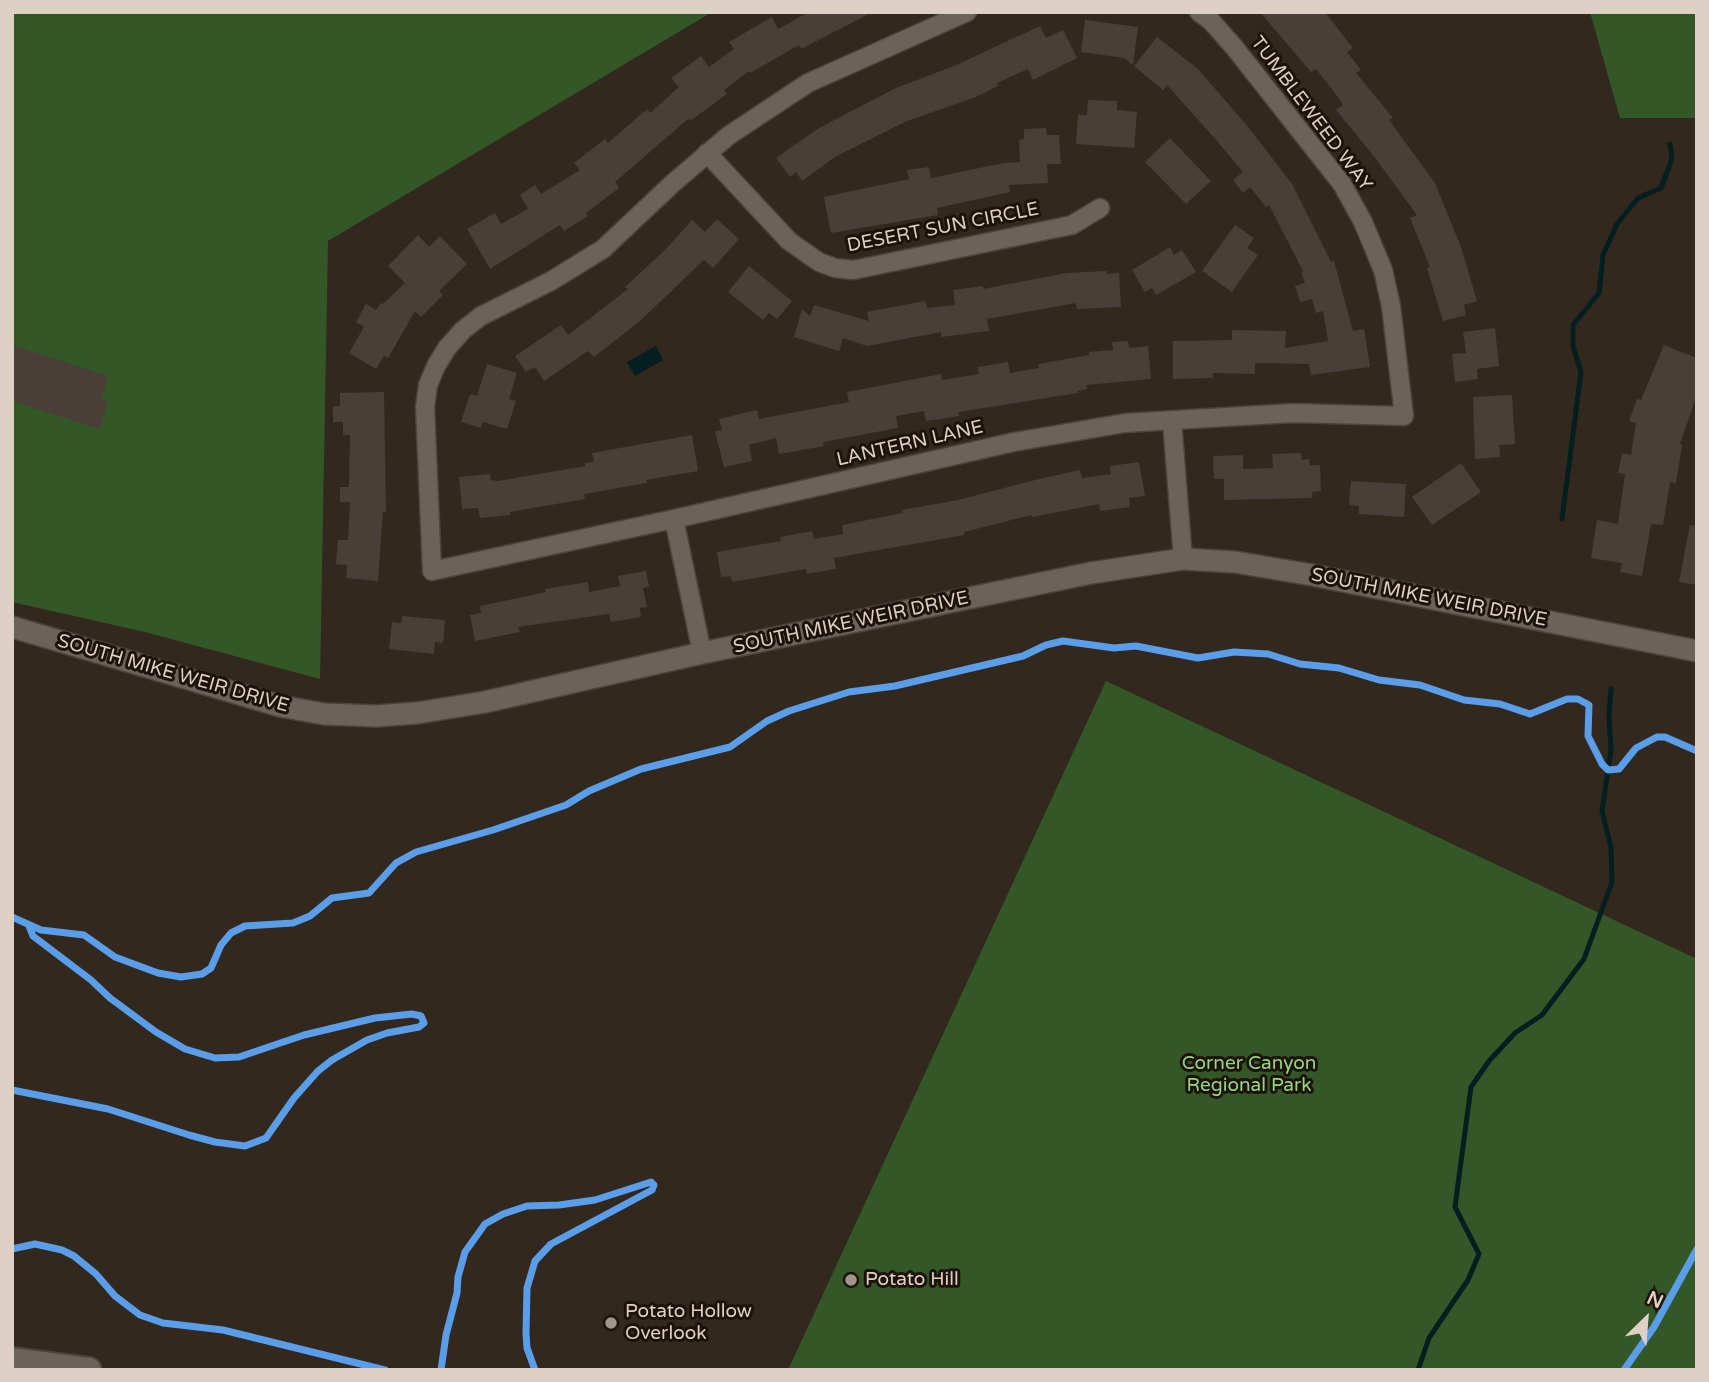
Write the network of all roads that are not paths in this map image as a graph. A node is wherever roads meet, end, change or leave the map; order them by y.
1 (968, 12) edge
2 (1199, 12) edge
3 (707, 153) junction
4 (1100, 208) dead end
5 (1404, 416) joint
6 (1172, 421) junction
7 (674, 519) junction
8 (1183, 559) junction
9 (12, 627) edge
10 (1697, 651) edge
11 (702, 653) junction
12 (12, 1360) edge
13 (89, 1370) edge

1 - 3 street
2 - 5 street, TUMBLEWEED WAY
3 - 4 street, DESERT SUN CIRCLE
3 - 7 street, LANTERN LANE
5 - 6 street, LANTERN LANE
6 - 7 street, LANTERN LANE
6 - 8 street
7 - 11 street
8 - 10 street, SOUTH MIKE WEIR DRIVE
8 - 11 street, SOUTH MIKE WEIR DRIVE
9 - 11 street, SOUTH MIKE WEIR DRIVE
12 - 13 main road

